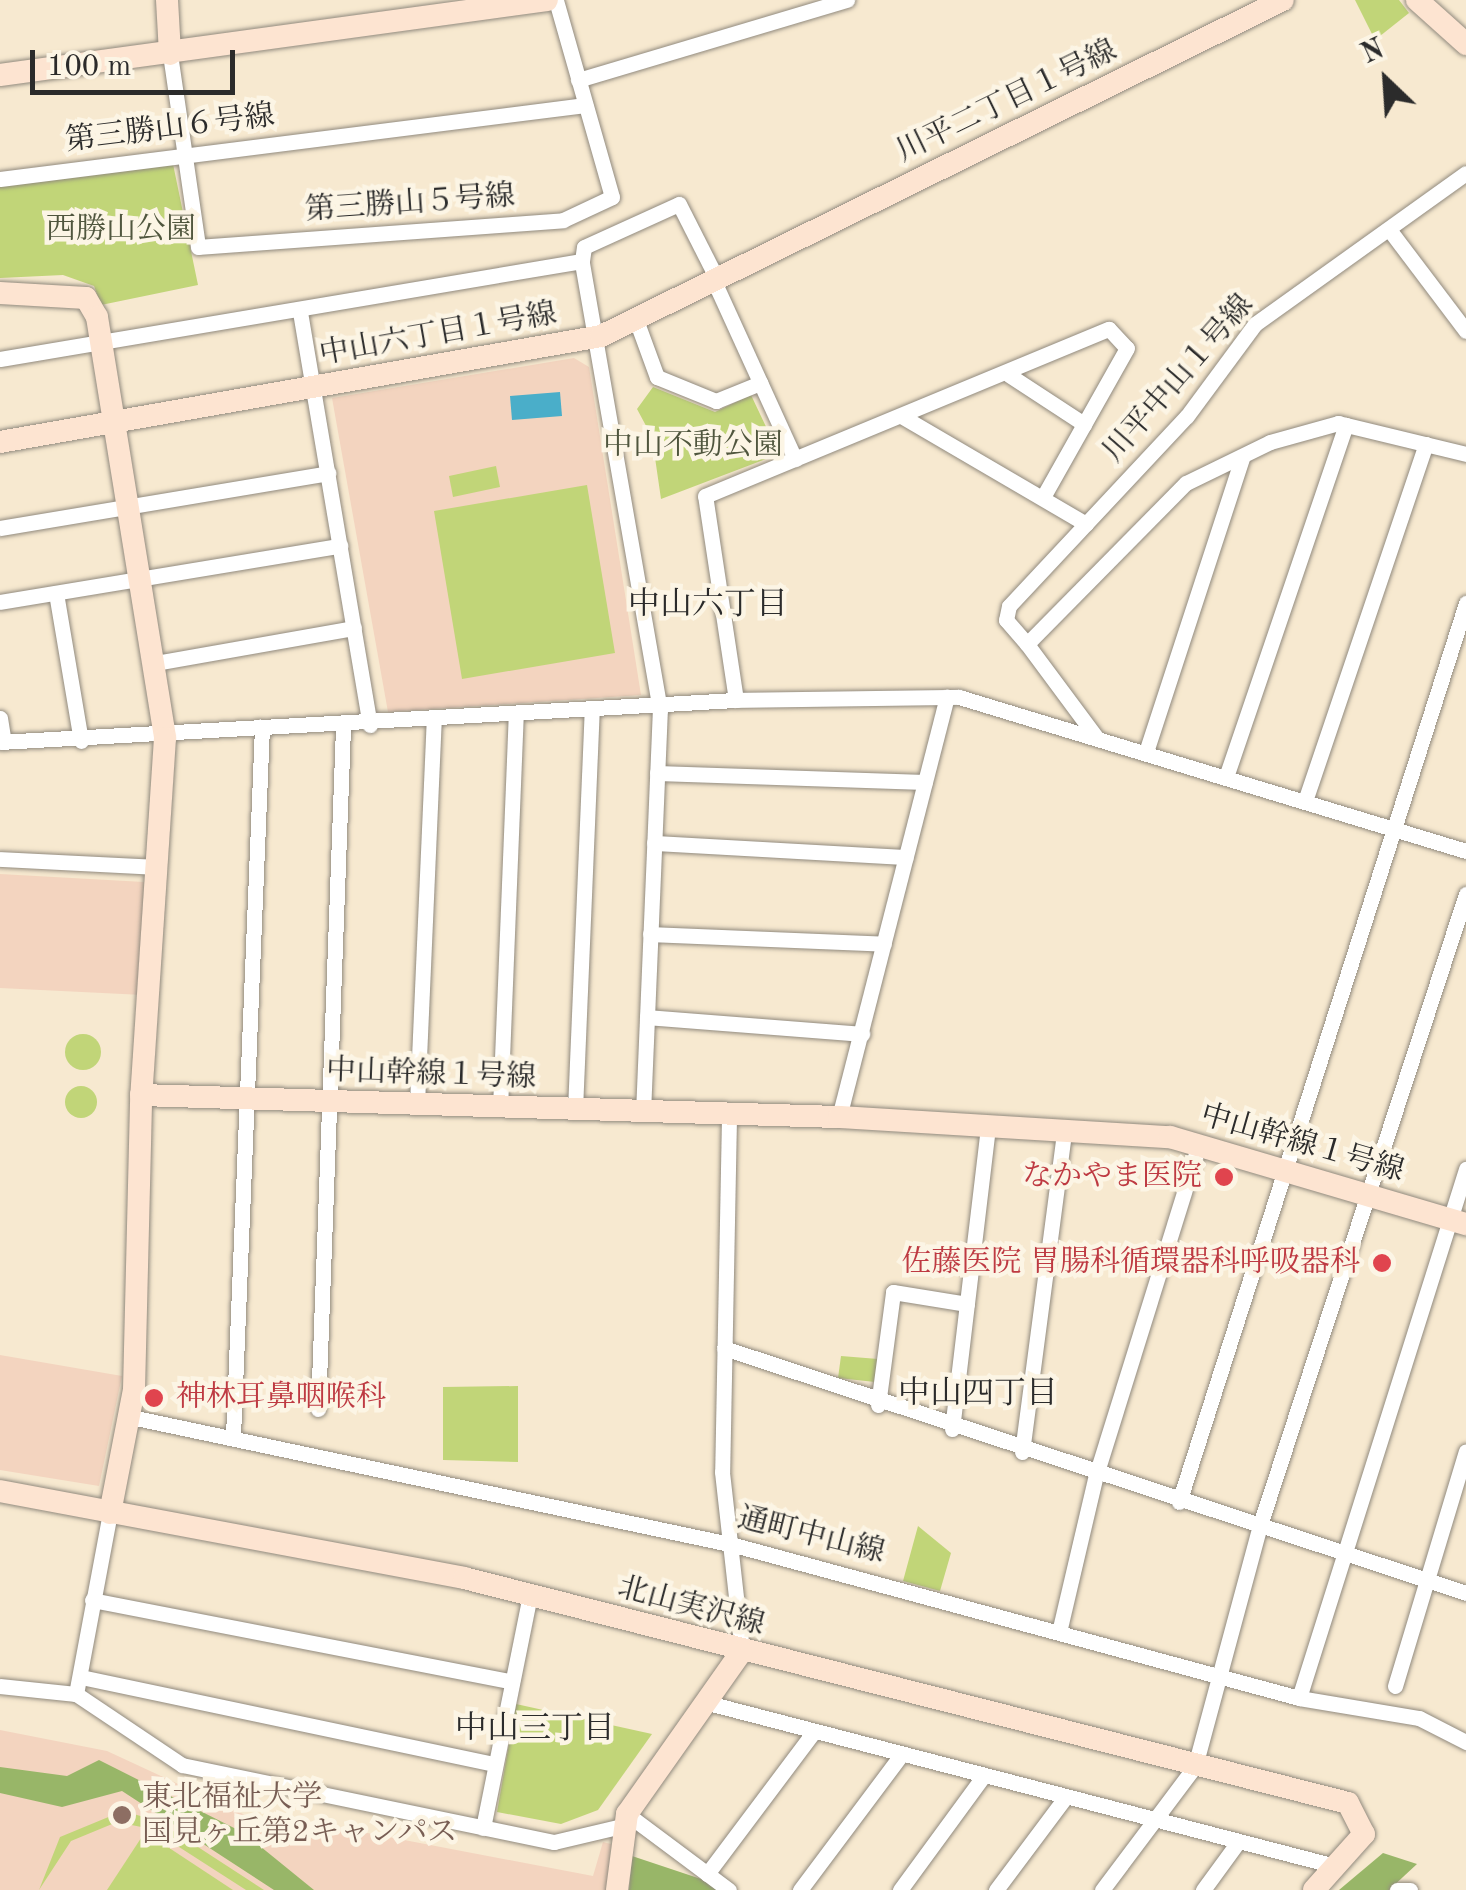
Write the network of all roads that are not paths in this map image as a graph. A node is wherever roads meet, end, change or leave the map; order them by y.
1 (167, 0) edge
2 (547, 0) edge
3 (556, 0) edge
4 (847, 0) edge
5 (1283, 0) edge
6 (1417, 0) edge
7 (1466, 44) edge
8 (170, 54) junction
9 (0, 75) edge
10 (578, 80) junction
11 (586, 105) junction
12 (184, 155) junction
13 (1466, 173) edge
14 (0, 179) edge
15 (572, 216) junction
16 (1391, 232) junction
17 (582, 257) junction
18 (756, 258) joint
19 (714, 278) junction
20 (0, 293) edge
21 (300, 312) junction
22 (635, 317) junction
23 (1466, 331) edge
24 (601, 336) junction
25 (100, 341) junction
26 (0, 359) edge
27 (1008, 375) junction
28 (760, 382) junction
29 (314, 388) junction
30 (904, 417) junction
31 (113, 422) junction
32 (1084, 424) junction
33 (1346, 425) junction
34 (0, 442) edge
35 (1426, 444) junction
36 (1466, 454) edge
37 (1242, 456) junction
38 (795, 459) junction
39 (328, 474) junction
40 (1043, 497) junction
41 (130, 506) junction
42 (1086, 524) junction
43 (0, 528) edge
44 (340, 546) junction
45 (141, 579) junction
46 (56, 593) junction
47 (0, 602) edge
48 (1466, 604) edge
49 (354, 628) junction
50 (1027, 644) junction
51 (156, 663) junction
52 (946, 697) junction
53 (736, 700) junction
54 (660, 710) junction
55 (592, 712) junction
56 (0, 718) edge
57 (516, 718) junction
58 (434, 721) junction
59 (370, 725) junction
60 (343, 726) junction
61 (262, 727) junction
62 (1096, 736) junction
63 (164, 738) junction
64 (81, 741) junction
65 (2, 742) edge
66 (1146, 752) junction
67 (657, 773) junction
68 (1226, 776) junction
69 (926, 782) junction
70 (1305, 801) junction
71 (1392, 828) junction
72 (654, 843) junction
73 (1466, 851) edge
74 (906, 857) junction
75 (0, 859) edge
76 (156, 867) junction
77 (1466, 894) edge
78 (650, 934) junction
79 (884, 944) junction
80 (647, 1017) junction
81 (862, 1034) junction
82 (141, 1095) junction
83 (242, 1099) junction
84 (326, 1102) junction
85 (417, 1104) junction
86 (500, 1108) junction
87 (575, 1110) junction
88 (643, 1112) junction
89 (839, 1116) junction
90 (729, 1117) junction
91 (988, 1128) junction
92 (1064, 1132) junction
93 (1199, 1144) junction
94 (1284, 1167) junction
95 (1466, 1170) edge
96 (1369, 1194) junction
97 (1458, 1222) edge
98 (967, 1304) junction
99 (724, 1348) junction
100 (878, 1405) junction
101 (318, 1409) dead end
102 (132, 1417) junction
103 (952, 1429) junction
104 (233, 1436) junction
105 (1466, 1451) edge
106 (1022, 1452) junction
107 (1096, 1475) junction
108 (0, 1491) edge
109 (1179, 1502) junction
110 (110, 1513) junction
111 (1259, 1528) junction
112 (734, 1545) junction
113 (1342, 1554) junction
114 (1426, 1580) junction
115 (1466, 1593) edge
116 (530, 1595) junction
117 (92, 1600) junction
118 (1060, 1628) junction
119 (742, 1652) junction
120 (1220, 1672) junction
121 (81, 1678) junction
122 (512, 1682) junction
123 (0, 1686) edge
124 (1394, 1686) dead end
125 (76, 1694) junction
126 (1299, 1698) junction
127 (708, 1703) junction
128 (812, 1734) junction
129 (1466, 1742) edge
130 (901, 1755) junction
131 (494, 1764) junction
132 (1195, 1766) junction
133 (982, 1778) junction
134 (1064, 1799) junction
135 (627, 1819) junction
136 (1152, 1820) junction
137 (483, 1828) junction
138 (1238, 1842) junction
139 (1335, 1866) junction
140 (707, 1874) junction
141 (618, 1890) edge
142 (729, 1890) edge
143 (800, 1890) edge
144 (900, 1890) edge
145 (996, 1890) edge
146 (1102, 1890) edge
147 (1202, 1890) edge
148 (1314, 1890) edge
149 (1398, 1890) edge
150 (1410, 1890) edge

1 - 8 street
2 - 8 street
3 - 10 street, 第三勝山５号線
4 - 10 street
5 - 18 street, 川平二丁目１号線
6 - 7 street
8 - 9 street
8 - 12 street, 第三勝山５号線
10 - 11 street, 第三勝山５号線
11 - 12 street, 第三勝山６号線
11 - 15 street, 第三勝山５号線
12 - 14 street, 第三勝山６号線
12 - 15 street, 第三勝山５号線
13 - 16 street, 川平中山１号線
15 - 17 street
16 - 23 street
16 - 42 street, 川平中山１号線
17 - 19 street
17 - 21 street
17 - 24 street
18 - 19 street, 中山六丁目１号線
19 - 22 street, 中山六丁目１号線
19 - 28 street
20 - 25 street
21 - 25 street
21 - 29 street
22 - 24 street, 中山六丁目１号線
22 - 28 street
24 - 29 street, 中山六丁目１号線
24 - 54 street
25 - 26 street
25 - 31 street
27 - 30 street
27 - 32 street
27 - 32 street
28 - 38 street
29 - 31 street, 中山六丁目１号線
29 - 39 street
30 - 38 street
30 - 40 street
31 - 34 street, 中山六丁目１号線
31 - 41 street
32 - 40 street
33 - 35 street
33 - 37 street
33 - 68 street
35 - 36 street
35 - 70 street
37 - 50 street
37 - 66 street
38 - 53 street
39 - 41 street
39 - 44 street
40 - 42 street
41 - 43 street
41 - 45 street
42 - 50 street, 川平中山１号線
44 - 45 street
44 - 49 street
45 - 46 street
45 - 51 street
46 - 47 street
46 - 64 street
48 - 71 street
49 - 51 street
49 - 59 street
50 - 62 street
51 - 63 street
52 - 53 street
52 - 62 street
52 - 69 street
53 - 54 street
54 - 55 street
54 - 67 street
55 - 57 street
55 - 87 street
56 - 65 street
57 - 58 street
57 - 86 street
58 - 59 street
58 - 85 street
59 - 60 street
60 - 61 street
60 - 84 street
61 - 63 street
61 - 83 street
62 - 66 street
63 - 64 street
63 - 76 street
64 - 65 street
66 - 68 street
67 - 69 street
67 - 72 street
68 - 70 street
69 - 74 street
70 - 71 street
71 - 73 street
71 - 94 street
72 - 74 street
72 - 78 street
74 - 79 street
75 - 76 street
76 - 82 street
77 - 96 street
78 - 79 street
78 - 80 street
79 - 81 street
80 - 81 street
80 - 88 street
81 - 89 street
82 - 83 street, 中山幹線１号線
82 - 102 street
83 - 84 street, 中山幹線１号線
83 - 104 street
84 - 85 street, 中山幹線１号線
84 - 101 street
85 - 86 street, 中山幹線１号線
86 - 87 street, 中山幹線１号線
87 - 88 street, 中山幹線１号線
88 - 90 street, 中山幹線１号線
89 - 90 street, 中山幹線１号線
89 - 91 street, 中山幹線１号線
90 - 99 street
91 - 92 street, 中山幹線１号線
91 - 98 street
92 - 93 street, 中山幹線１号線
92 - 106 street
93 - 94 street, 中山幹線１号線
93 - 107 street
94 - 96 street, 中山幹線１号線
94 - 109 street
95 - 97 street
96 - 97 street, 中山幹線１号線
96 - 111 street
97 - 113 street
98 - 100 street
98 - 103 street
99 - 100 street
99 - 112 street
100 - 103 street
102 - 104 street, 通町中山線
102 - 110 street
103 - 106 street
104 - 112 street, 通町中山線
105 - 114 street
106 - 107 street
107 - 109 street
107 - 118 street
108 - 110 street, 北山実沢線
109 - 111 street
110 - 116 street, 北山実沢線
110 - 117 street
111 - 113 street
111 - 120 street
112 - 118 street, 通町中山線
112 - 119 street
113 - 114 street
113 - 126 street
114 - 115 street
114 - 124 street
116 - 119 street, 北山実沢線
116 - 122 street
117 - 121 street
117 - 122 street
118 - 120 street, 通町中山線
119 - 127 street
119 - 132 street, 北山実沢線
120 - 126 street, 通町中山線
120 - 132 street
121 - 125 street
121 - 131 street
122 - 131 street
123 - 125 street
125 - 137 street
126 - 129 street, 通町中山線
127 - 128 street
127 - 135 street
128 - 130 street
128 - 140 street
130 - 133 street
130 - 143 street
131 - 137 street
132 - 136 street
132 - 139 street, 北山実沢線
133 - 134 street
133 - 144 street
134 - 136 street
134 - 145 street
135 - 137 street
135 - 140 street
135 - 141 street
136 - 138 street
136 - 146 street
138 - 139 street
138 - 147 street
139 - 148 street
140 - 142 street
149 - 150 street

